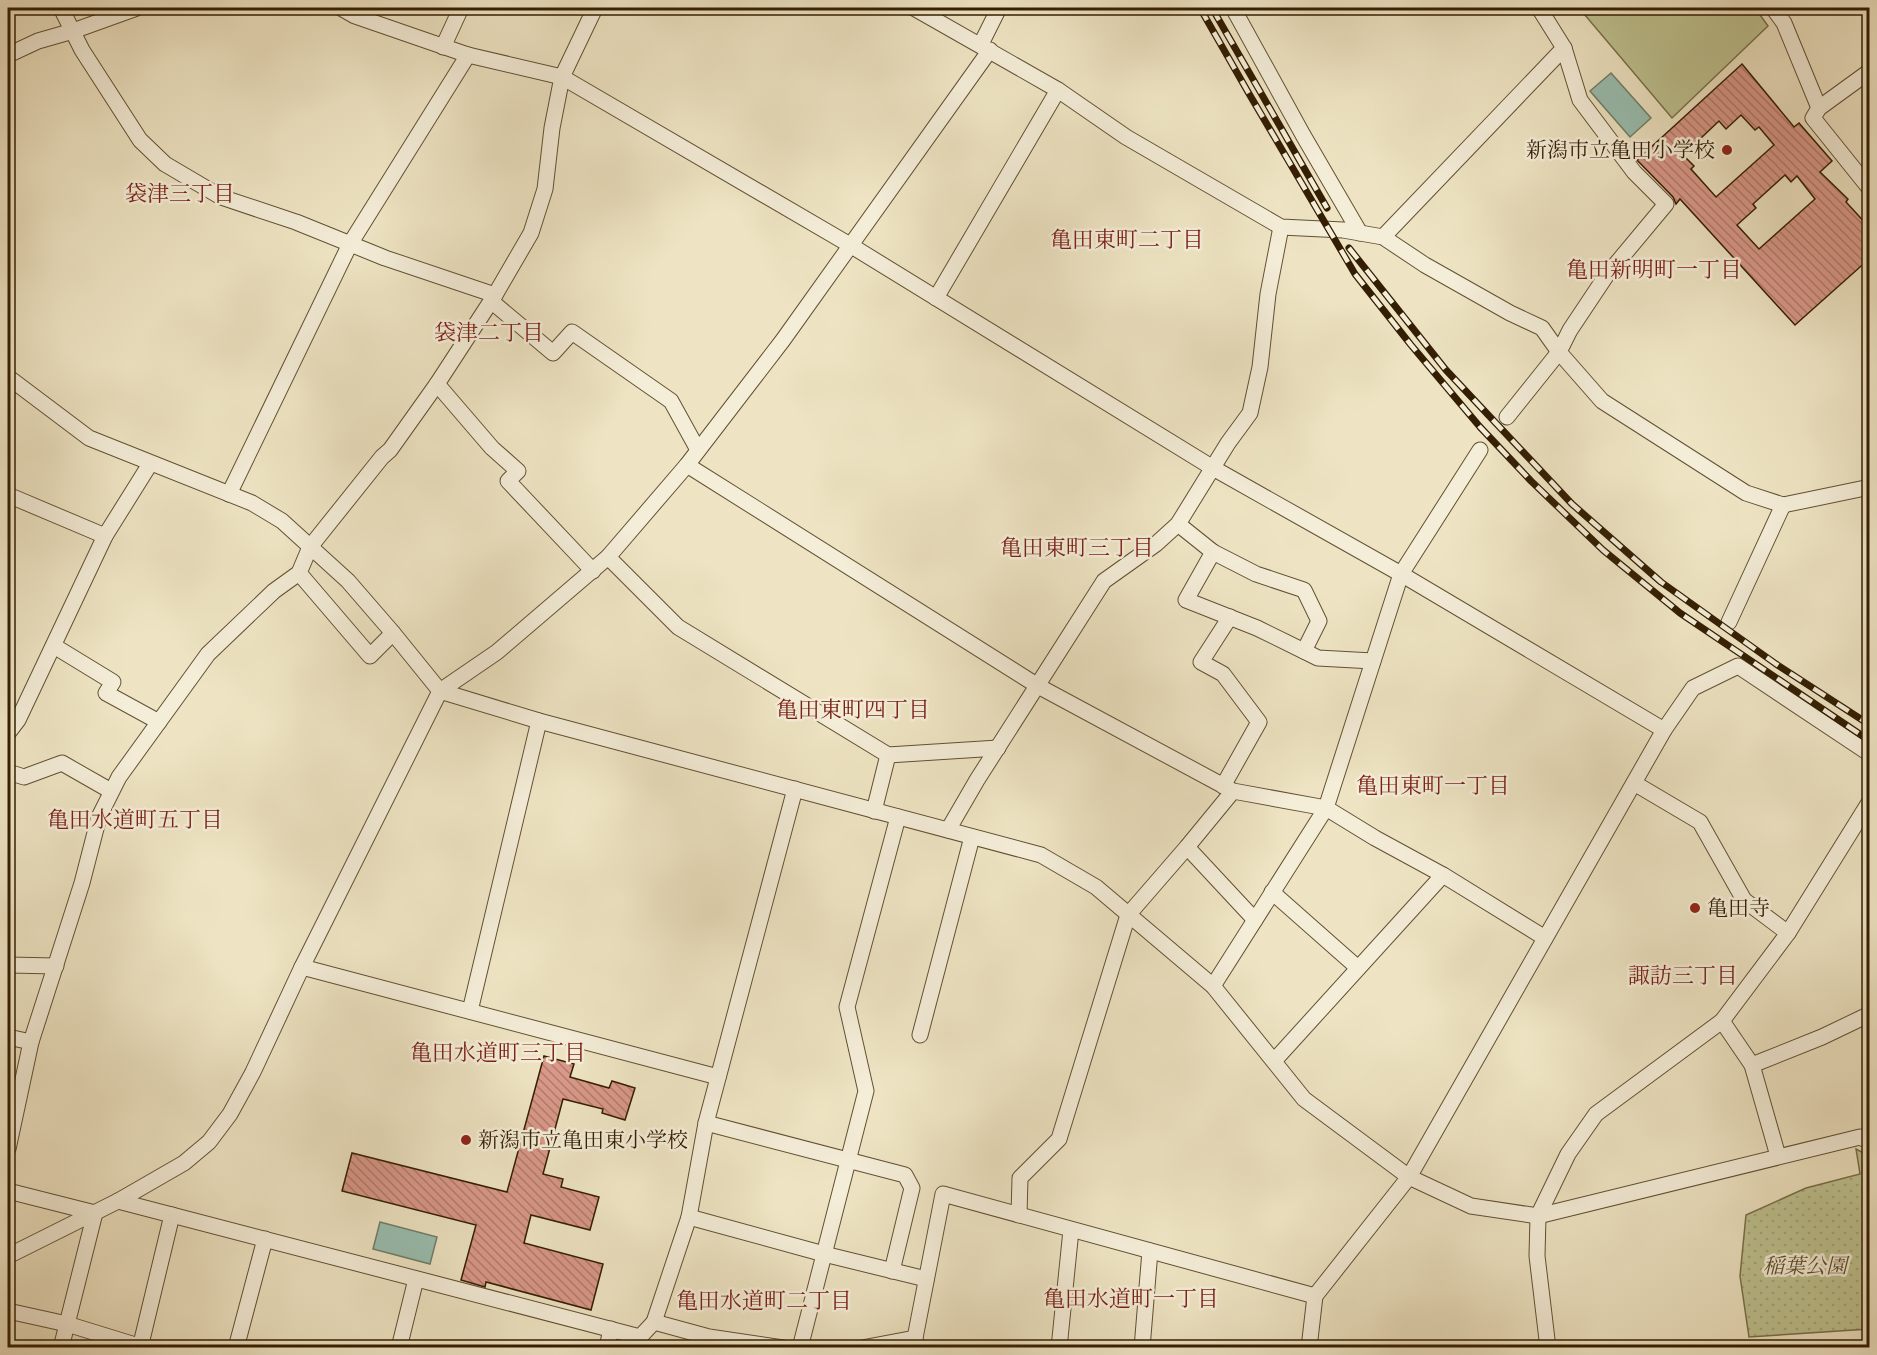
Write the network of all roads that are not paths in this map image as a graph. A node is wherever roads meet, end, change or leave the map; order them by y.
1 (62, 8) edge
2 (137, 8) edge
3 (341, 8) edge
4 (461, 8) edge
5 (595, 8) edge
6 (914, 8) edge
7 (999, 8) edge
8 (1233, 8) edge
9 (1539, 8) edge
10 (1773, 8) edge
11 (74, 31) junction
12 (444, 47) junction
13 (986, 47) junction
14 (1564, 48) junction
15 (8, 55) edge
16 (468, 55) junction
17 (1869, 71) edge
18 (562, 77) junction
19 (1058, 90) junction
20 (1819, 108) junction
21 (1869, 189) edge
22 (1281, 227) junction
23 (1360, 233) junction
24 (1383, 237) junction
25 (350, 244) junction
26 (850, 245) junction
27 (493, 298) junction
28 (936, 298) junction
29 (1559, 352) junction
30 (8, 378) edge
31 (437, 384) junction
32 (1507, 417) dead end
33 (698, 450) junction
34 (1480, 450) dead end
35 (150, 464) junction
36 (687, 465) junction
37 (1213, 468) junction
38 (1869, 486) edge
39 (229, 494) junction
40 (8, 495) edge
41 (1783, 505) junction
42 (1178, 524) junction
43 (105, 536) junction
44 (310, 547) junction
45 (1213, 552) junction
46 (608, 557) junction
47 (592, 571) junction
48 (299, 573) junction
49 (1401, 574) junction
50 (1230, 617) junction
51 (1729, 622) dead end
52 (393, 633) junction
53 (54, 646) junction
54 (1304, 651) junction
55 (1373, 661) junction
56 (1038, 686) junction
57 (440, 691) junction
58 (539, 721) junction
59 (159, 722) junction
60 (1664, 730) junction
61 (8, 734) edge
62 (998, 748) junction
63 (1869, 754) edge
64 (888, 755) junction
65 (8, 772) edge
66 (1634, 783) junction
67 (795, 789) junction
68 (1228, 789) junction
69 (111, 791) junction
70 (1869, 801) edge
71 (1326, 808) junction
72 (874, 810) junction
73 (898, 817) junction
74 (948, 830) junction
75 (972, 837) junction
76 (1187, 847) junction
77 (1443, 874) junction
78 (1272, 892) junction
79 (1128, 915) junction
80 (1255, 920) junction
81 (1788, 933) junction
82 (1545, 938) junction
83 (8, 965) edge
84 (56, 966) junction
85 (302, 967) junction
86 (1358, 968) junction
87 (1213, 986) junction
88 (470, 1011) junction
89 (1869, 1014) edge
90 (1722, 1021) junction
91 (920, 1035) dead end
92 (8, 1037) edge
93 (31, 1042) junction
94 (1274, 1061) junction
95 (1752, 1065) junction
96 (718, 1077) junction
97 (706, 1123) junction
98 (1869, 1142) edge
99 (8, 1149) edge
100 (1778, 1156) junction
101 (848, 1161) junction
102 (1409, 1177) junction
103 (8, 1191) edge
104 (118, 1201) junction
105 (95, 1213) junction
106 (172, 1215) junction
107 (1019, 1215) junction
108 (1538, 1216) junction
109 (689, 1217) junction
110 (1071, 1230) junction
111 (265, 1239) junction
112 (1150, 1251) junction
113 (824, 1254) junction
114 (8, 1256) edge
115 (892, 1271) junction
116 (416, 1279) junction
117 (926, 1279) junction
118 (1315, 1296) junction
119 (8, 1311) edge
120 (654, 1322) junction
121 (67, 1324) junction
122 (611, 1329) junction
123 (707, 1342) edge
124 (916, 1343) edge
125 (61, 1347) edge
126 (142, 1347) edge
127 (236, 1347) edge
128 (399, 1347) edge
129 (606, 1347) edge
130 (783, 1347) edge
131 (801, 1347) edge
132 (862, 1347) edge
133 (1059, 1347) edge
134 (1142, 1347) edge
135 (1309, 1347) edge
136 (1548, 1347) edge

1 - 11 street
2 - 11 street
3 - 12 street
4 - 12 street
5 - 18 street
6 - 13 street
7 - 13 street
8 - 23 street
9 - 14 street
10 - 20 street
11 - 15 street
11 - 25 street
12 - 16 street
13 - 19 street
13 - 26 street
14 - 24 street
14 - 29 street
16 - 18 street
16 - 25 street
17 - 20 street
18 - 26 street
18 - 27 street
19 - 22 street
19 - 28 street
20 - 21 street
22 - 23 street
22 - 37 street
23 - 24 street
24 - 29 street
25 - 27 street
25 - 39 street
26 - 28 street
26 - 33 street
27 - 31 street
27 - 33 street
28 - 37 street
29 - 32 street
29 - 41 street
30 - 35 street
31 - 44 street
31 - 47 street
33 - 36 street
34 - 49 street
35 - 39 street
35 - 43 street
36 - 46 street
36 - 56 street
37 - 42 street
37 - 49 street
38 - 41 street
39 - 44 street
40 - 43 street
41 - 51 street
42 - 45 street
42 - 56 street
43 - 53 street
44 - 48 street
44 - 52 street
45 - 50 street
45 - 54 street
46 - 47 street
46 - 64 street
47 - 57 street
48 - 52 street
48 - 59 street
49 - 55 street
49 - 60 street
50 - 54 street
50 - 68 street
52 - 57 street
53 - 59 street
53 - 61 street
54 - 55 street
55 - 71 street
56 - 62 street
56 - 68 street
57 - 58 street
57 - 85 street
58 - 67 street
58 - 88 street
59 - 69 street
60 - 63 street
60 - 66 street
62 - 64 street
62 - 74 street
64 - 72 street
65 - 69 street
66 - 81 street
66 - 82 street
67 - 72 street
67 - 96 street
68 - 71 street
68 - 76 street
69 - 84 street
70 - 81 street
71 - 77 street
71 - 78 street
72 - 73 street
73 - 74 street
73 - 101 street
74 - 75 street
75 - 79 street
75 - 91 street
76 - 79 street
76 - 80 street
77 - 82 street
77 - 86 street
78 - 80 street
78 - 86 street
79 - 87 street
79 - 107 street
80 - 87 street
81 - 90 street
82 - 102 street
83 - 84 street
84 - 93 street
85 - 88 street
85 - 104 street
86 - 94 street
87 - 94 street
88 - 96 street
89 - 95 street
90 - 95 street
90 - 108 street
92 - 93 street
93 - 99 street
94 - 102 street
95 - 100 street
96 - 97 street
97 - 101 street
97 - 109 street
98 - 100 street
100 - 108 street
101 - 113 street
101 - 115 street
102 - 108 street
102 - 118 street
103 - 105 street
104 - 105 street
104 - 106 street
105 - 114 street
105 - 121 street
106 - 111 street
106 - 126 street
107 - 110 street
107 - 117 street
108 - 136 street
109 - 113 street
109 - 120 street
110 - 112 street
110 - 133 street
111 - 116 street
111 - 127 street
112 - 118 street
112 - 134 street
113 - 115 street
113 - 131 street
115 - 117 street
116 - 122 street
116 - 128 street
117 - 124 street
118 - 135 street
119 - 121 street
120 - 122 street
120 - 123 street
121 - 125 street
121 - 126 street
122 - 129 street
123 - 130 street
124 - 132 street

